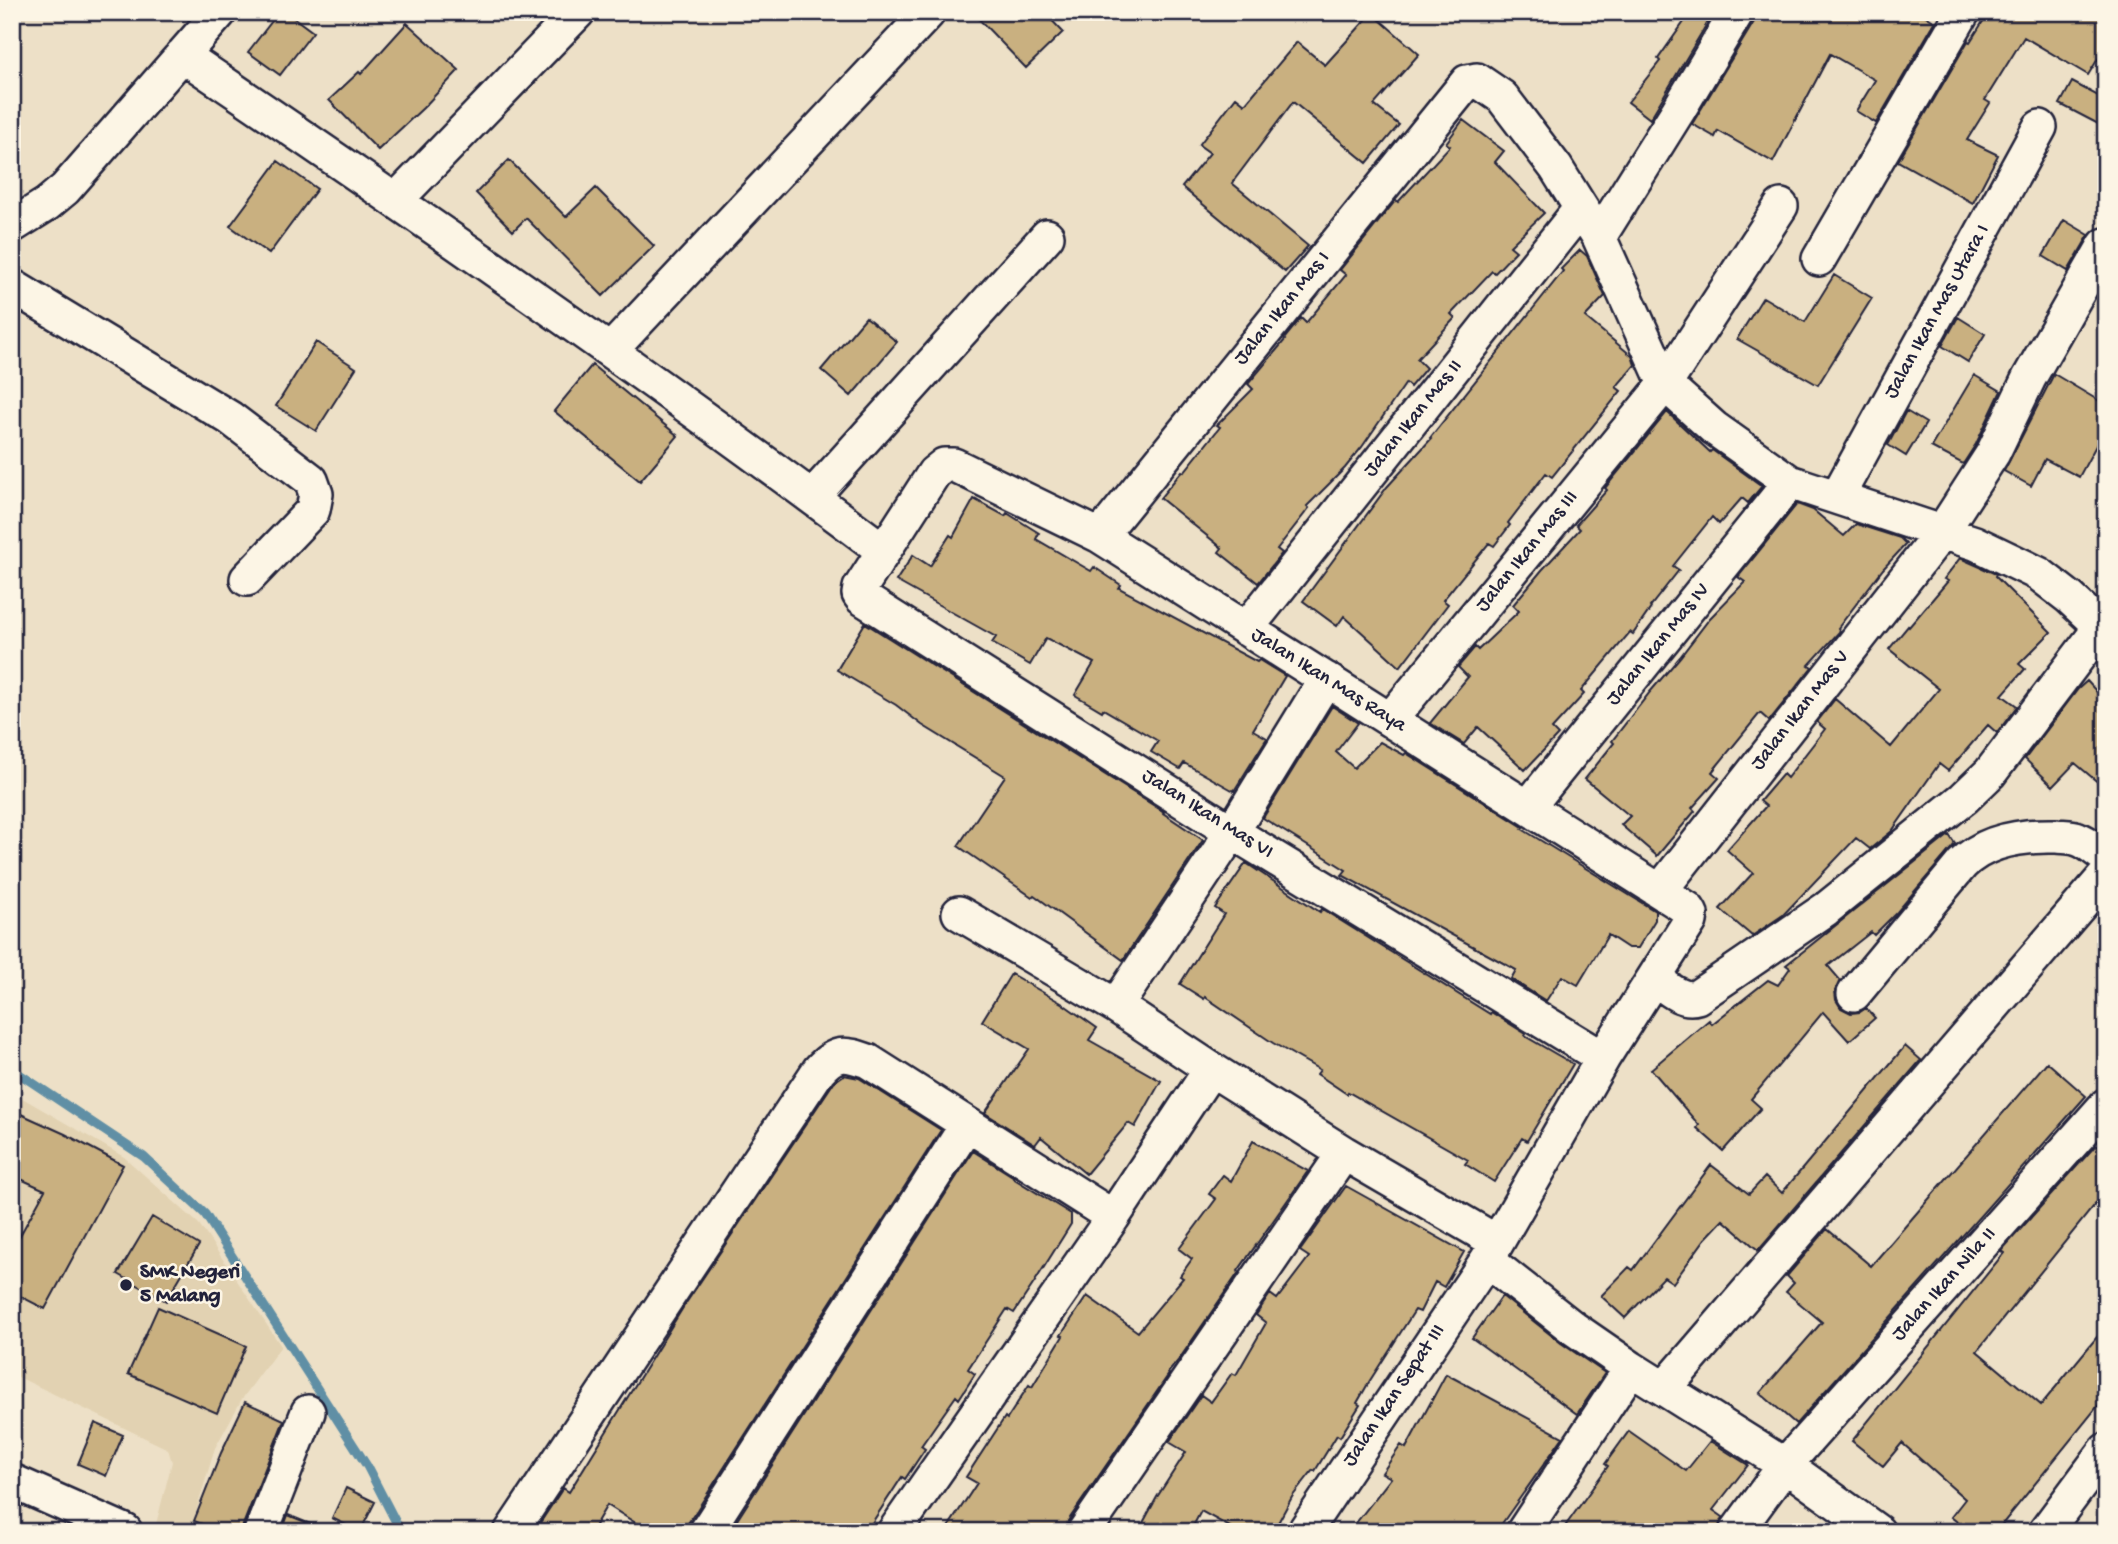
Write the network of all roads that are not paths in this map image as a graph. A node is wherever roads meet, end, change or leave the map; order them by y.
1 (220, 12) edge
2 (578, 12) edge
3 (1737, 12) edge
4 (1963, 12) edge
5 (928, 13) edge
6 (182, 55) junction
7 (2040, 127) dead end
8 (396, 200) junction
9 (1781, 206) dead end
10 (1581, 208) junction
11 (12, 226) edge
12 (1047, 236) dead end
13 (1599, 237) junction
14 (2105, 245) edge
15 (1819, 258) dead end
16 (12, 286) edge
17 (610, 351) junction
18 (1665, 384) junction
19 (954, 465) joint
20 (1790, 482) junction
21 (813, 497) junction
22 (1837, 497) junction
23 (1942, 532) junction
24 (1100, 536) junction
25 (884, 551) junction
26 (247, 579) dead end
27 (1246, 629) junction
28 (2103, 630) edge
29 (1326, 679) junction
30 (1390, 720) junction
31 (1528, 807) junction
32 (1232, 832) junction
33 (2106, 858) edge
34 (2106, 875) edge
35 (1660, 891) junction
36 (959, 913) dead end
37 (1691, 914) joint
38 (1654, 978) junction
39 (1854, 994) dead end
40 (1116, 1006) junction
41 (1603, 1058) junction
42 (1211, 1069) junction
43 (2106, 1105) edge
44 (967, 1125) junction
45 (1343, 1153) junction
46 (1113, 1217) junction
47 (1492, 1251) junction
48 (1631, 1368) junction
49 (1665, 1388) junction
50 (308, 1412) dead end
51 (2106, 1450) edge
52 (1784, 1465) junction
53 (12, 1481) edge
54 (125, 1531) edge
55 (261, 1532) edge
56 (511, 1532) edge
57 (706, 1532) edge
58 (894, 1532) edge
59 (1084, 1532) edge
60 (1304, 1532) edge
61 (1523, 1532) edge
62 (1736, 1532) edge
63 (1878, 1532) edge
64 (2045, 1532) edge

1 - 6 street
2 - 8 street
3 - 13 street
4 - 15 street
5 - 17 street
6 - 8 street
6 - 11 street
7 - 22 street, Jalan Ikan Mas Utara I
8 - 17 street
9 - 18 street, Jalan Ikan Mas III
10 - 13 street
10 - 24 street, Jalan Ikan Mas I
10 - 27 street, Jalan Ikan Mas II
12 - 21 street
13 - 18 street
14 - 23 street, Jalan Ikan Mas V
16 - 26 street
17 - 21 street
18 - 20 street
18 - 30 street, Jalan Ikan Mas III
19 - 24 street, Jalan Ikan Mas Raya
19 - 25 street, Jalan Ikan Mas VI
20 - 22 street
20 - 31 street, Jalan Ikan Mas IV
21 - 25 street
22 - 23 street
23 - 28 street
23 - 35 street, Jalan Ikan Mas V
24 - 27 street, Jalan Ikan Mas Raya
25 - 32 street, Jalan Ikan Mas VI
27 - 29 street, Jalan Ikan Mas Raya
28 - 38 street
29 - 30 street, Jalan Ikan Mas Raya
29 - 32 street
30 - 31 street, Jalan Ikan Mas Raya
31 - 35 street, Jalan Ikan Mas Raya
32 - 40 street
32 - 41 street, Jalan Ikan Mas VI
33 - 39 street
34 - 49 street
35 - 37 street, Jalan Ikan Mas Raya
36 - 40 street
37 - 38 street, Jalan Ikan Sepat III
38 - 41 street, Jalan Ikan Sepat III
40 - 42 street
41 - 47 street, Jalan Ikan Sepat III
42 - 45 street
42 - 46 street
43 - 52 street, Jalan Ikan Nila II
44 - 46 street
44 - 56 street
44 - 57 street
45 - 47 street
45 - 59 street
46 - 58 street
47 - 48 street
47 - 60 street, Jalan Ikan Sepat III
48 - 49 street
48 - 61 street
49 - 52 street
50 - 55 street
51 - 64 street
52 - 62 street, Jalan Ikan Nila II
52 - 63 street
53 - 54 street

